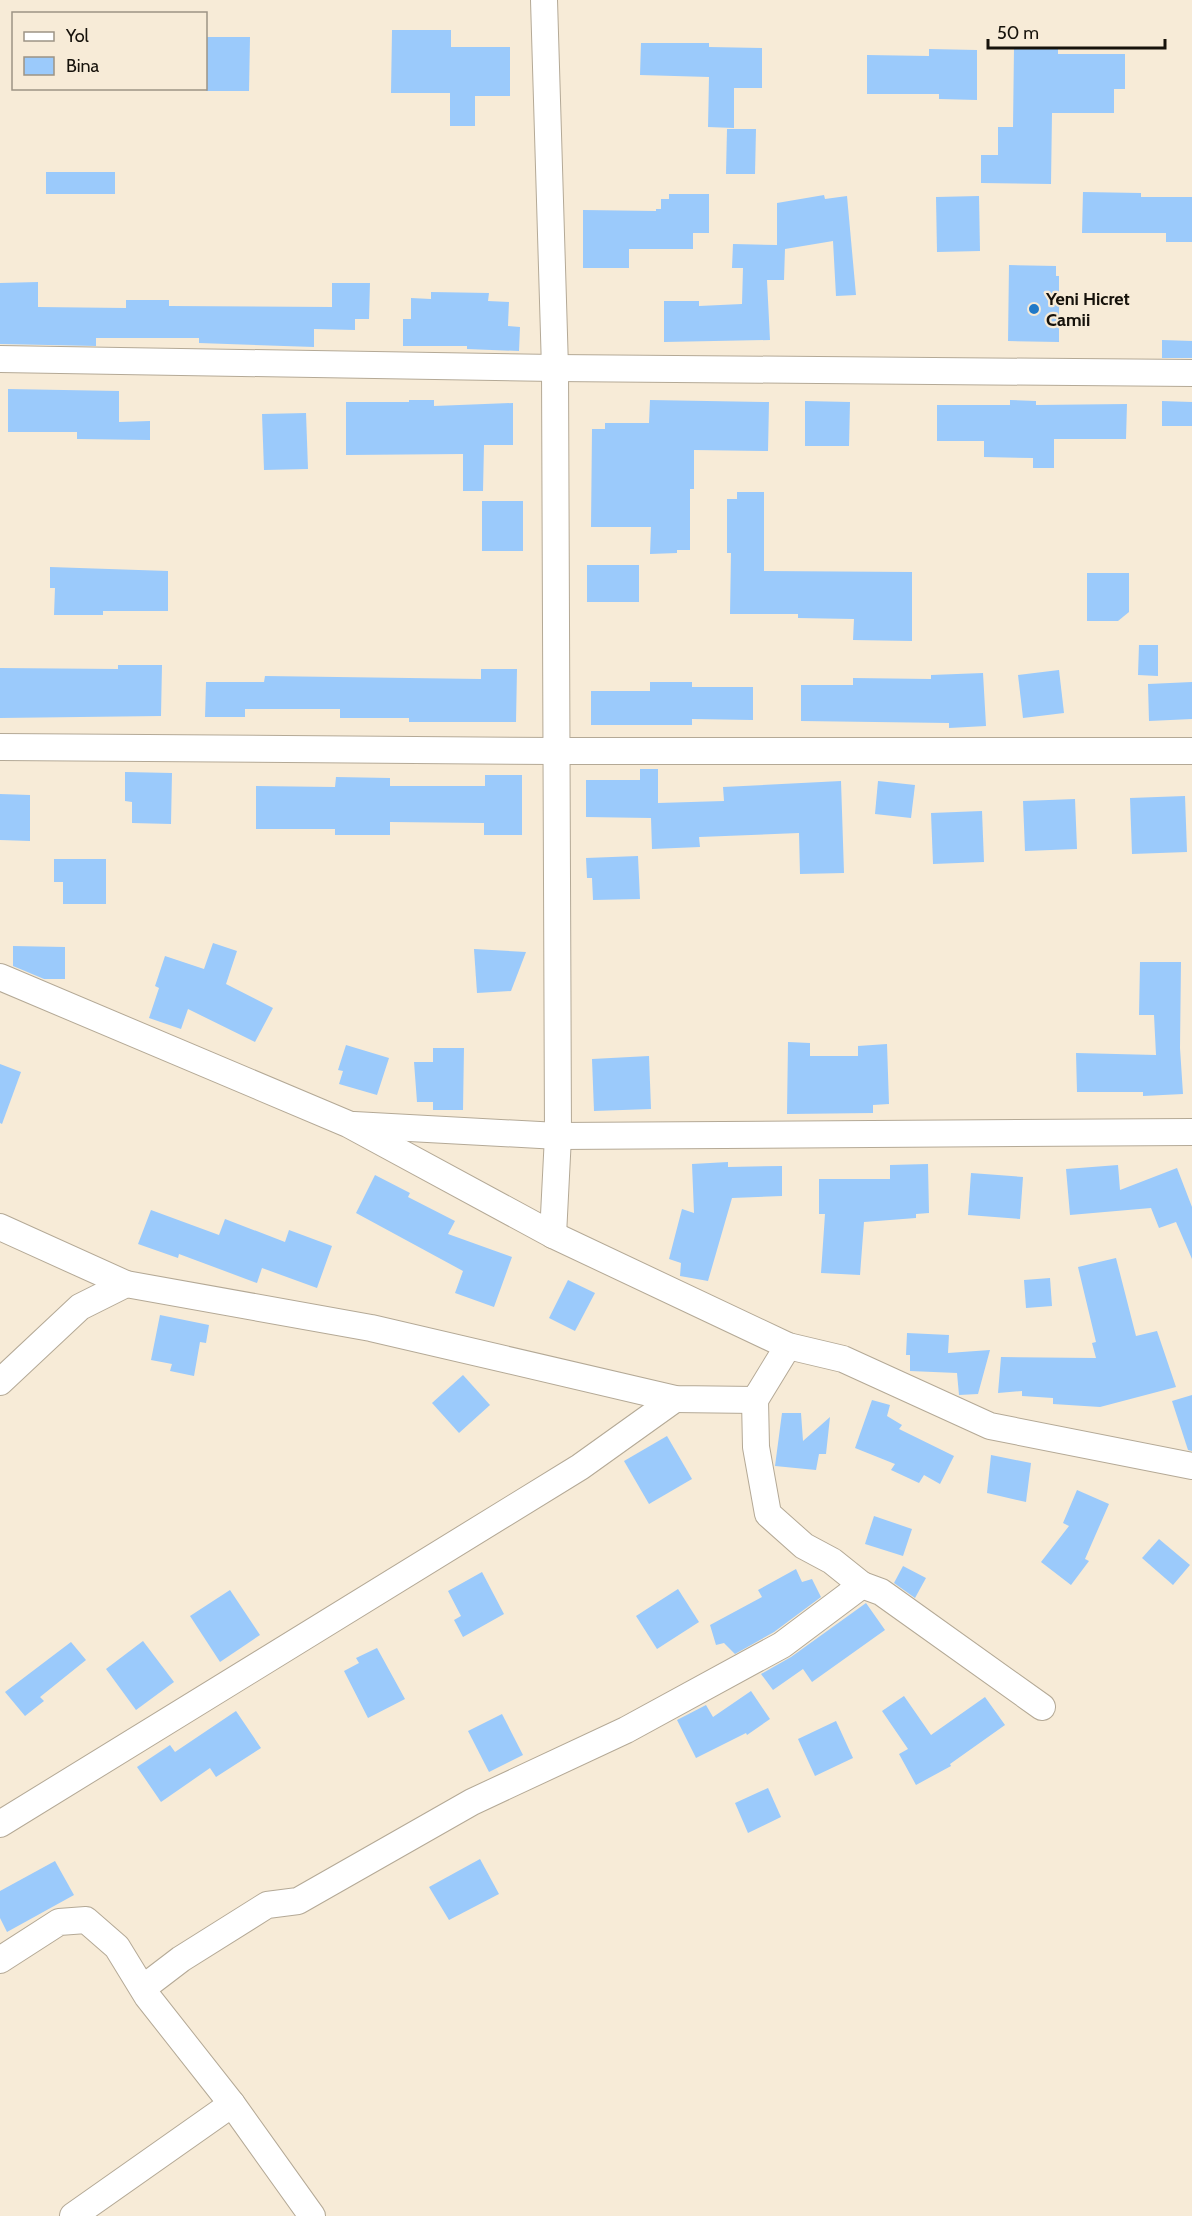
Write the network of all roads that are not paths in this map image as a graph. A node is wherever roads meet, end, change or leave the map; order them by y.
1 (544, 0) edge
2 (0, 359) edge
3 (555, 368) junction
4 (1192, 373) edge
5 (0, 747) edge
6 (557, 751) junction
7 (1192, 751) edge
8 (0, 977) edge
9 (348, 1124) junction
10 (1192, 1131) edge
11 (558, 1136) junction
12 (4, 1234) edge
13 (553, 1235) junction
14 (126, 1284) junction
15 (788, 1346) junction
16 (0, 1382) edge
17 (675, 1399) junction
18 (756, 1400) junction
19 (1192, 1466) edge
20 (862, 1585) junction
21 (1042, 1707) dead end
22 (0, 1824) edge
23 (0, 1960) edge
24 (143, 1988) junction
25 (232, 2104) junction
26 (73, 2216) edge
27 (312, 2216) edge

1 - 3 street
2 - 3 street
3 - 4 street
3 - 6 street
5 - 6 street
6 - 7 street
6 - 11 street
8 - 9 street
9 - 11 street
9 - 13 street
10 - 11 street
11 - 13 street
12 - 14 street
13 - 15 street
14 - 16 street
14 - 17 street
15 - 18 street
15 - 19 street
17 - 18 street
17 - 22 street
18 - 20 street
20 - 21 street
20 - 24 street
23 - 24 street
24 - 25 street
25 - 26 street
25 - 27 street

